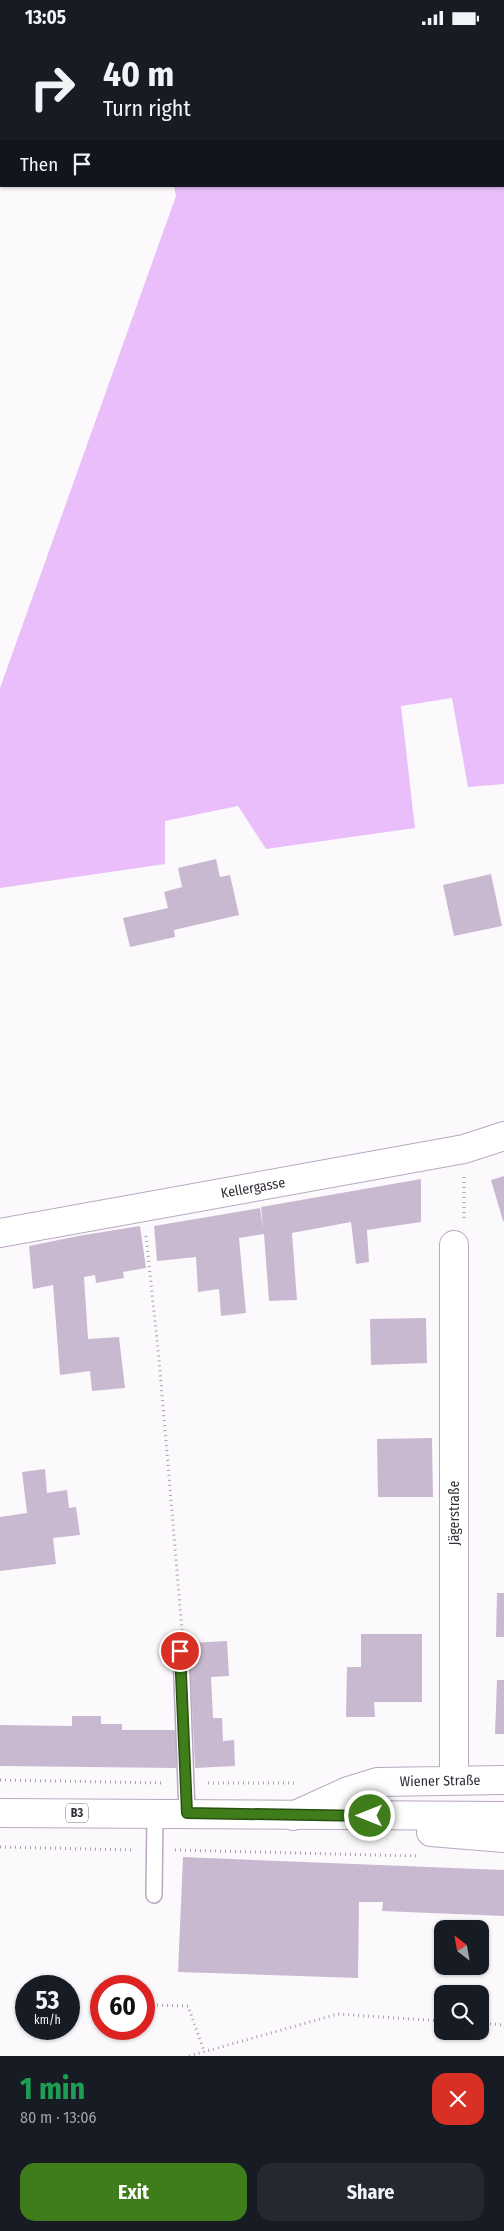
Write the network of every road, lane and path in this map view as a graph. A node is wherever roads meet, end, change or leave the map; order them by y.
1 (504, 1136) edge
2 (464, 1149) junction
3 (143, 1208) junction
4 (0, 1233) edge
5 (454, 1245) joint
6 (180, 1651) joint
7 (454, 1780) junction
8 (504, 1781) edge
9 (0, 1813) edge
10 (155, 1813) junction
11 (187, 1813) junction
12 (293, 1816) junction
13 (504, 1816) edge
14 (504, 1838) edge
15 (0, 1847) edge
16 (154, 1850) junction
17 (425, 1857) dead end
18 (154, 1895) dead end
19 (155, 2005) edge
20 (434, 2020) edge
21 (489, 2024) edge
22 (504, 2025) edge
23 (204, 2051) junction
24 (189, 2056) edge

1 - 2 street, Kellergasse
2 - 3 street, Kellergasse
2 - 5 path
3 - 4 street, Kellergasse
3 - 6 path
5 - 7 street, Jägerstraße
6 - 11 lane
7 - 8 street, Wiener Straße
7 - 12 street, Wiener Straße
9 - 10 street, Wiener Straße / B3
10 - 11 street, Wiener Straße / B3
10 - 16 lane
11 - 12 street, Wiener Straße / B3
12 - 13 street, Wiener Straße / B3
12 - 14 street, Wiener Straße / B3
15 - 16 path
16 - 17 path
16 - 18 lane
19 - 23 path
20 - 23 path
21 - 22 path
23 - 24 path

